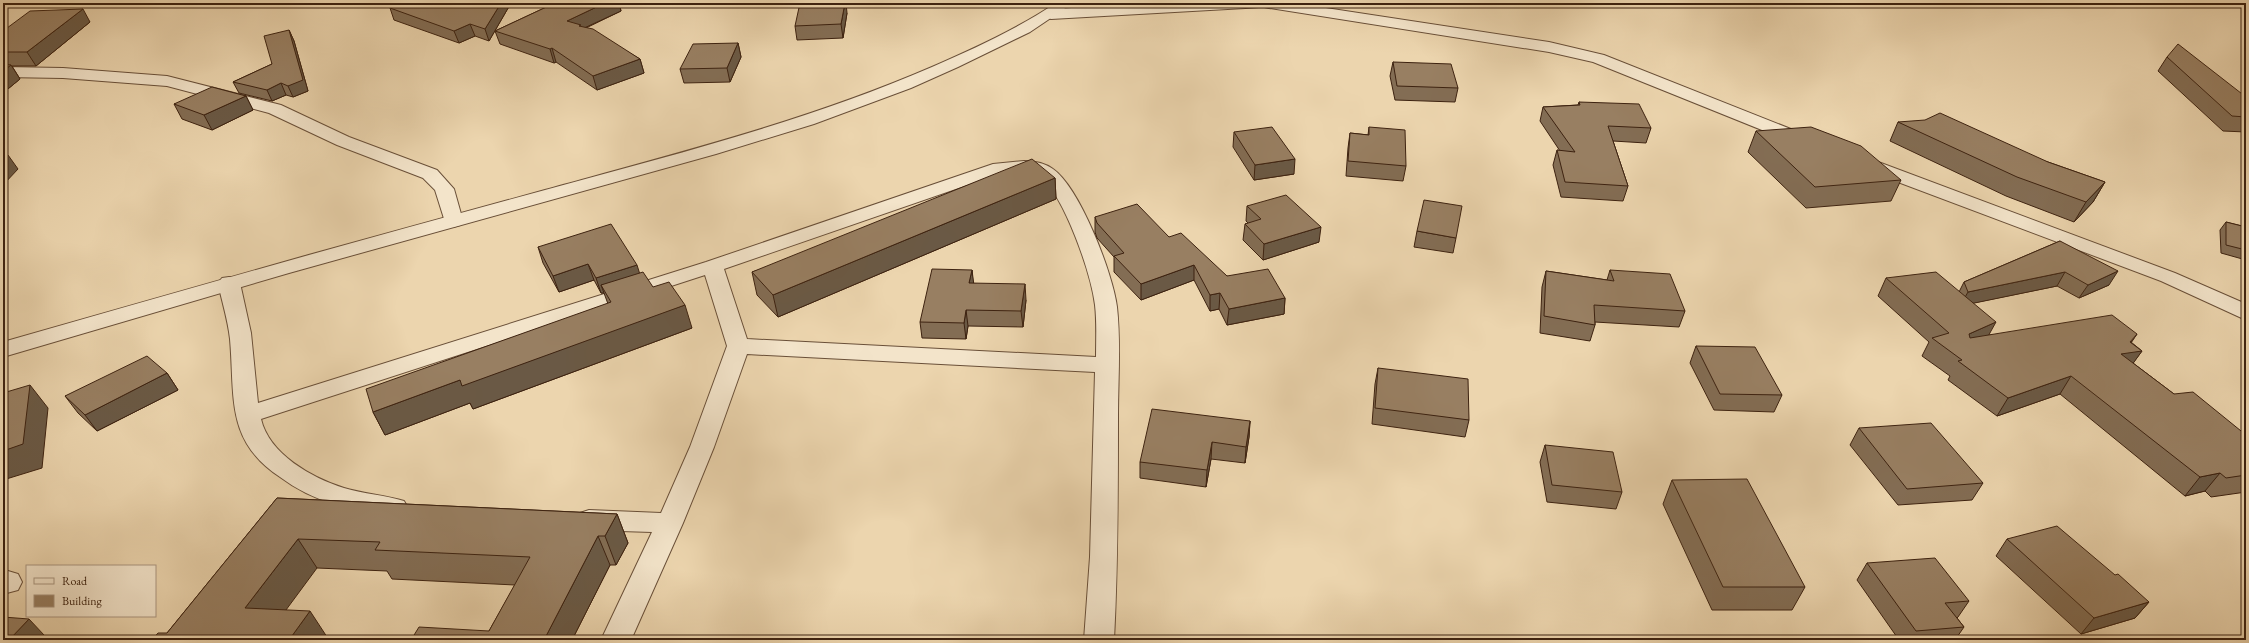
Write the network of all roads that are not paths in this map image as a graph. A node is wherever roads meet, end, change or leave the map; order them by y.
1 (1263, 3) edge
2 (1058, 8) edge
3 (3, 72) edge
4 (1820, 147) edge
5 (1849, 157) edge
6 (453, 221) junction
7 (713, 266) junction
8 (229, 283) junction
9 (2246, 313) edge
10 (738, 346) junction
11 (3, 350) edge
12 (1106, 365) junction
13 (249, 414) junction
14 (419, 510) edge
15 (568, 519) edge
16 (670, 524) junction
17 (616, 640) edge
18 (1099, 640) edge

1 - 2 street
1 - 4 street
2 - 6 street
3 - 6 street
5 - 9 street
6 - 8 street
7 - 10 street
7 - 12 street
7 - 13 street
8 - 11 street
8 - 13 street
10 - 12 street
10 - 16 street
12 - 18 street
13 - 14 street
15 - 16 street
16 - 17 street

